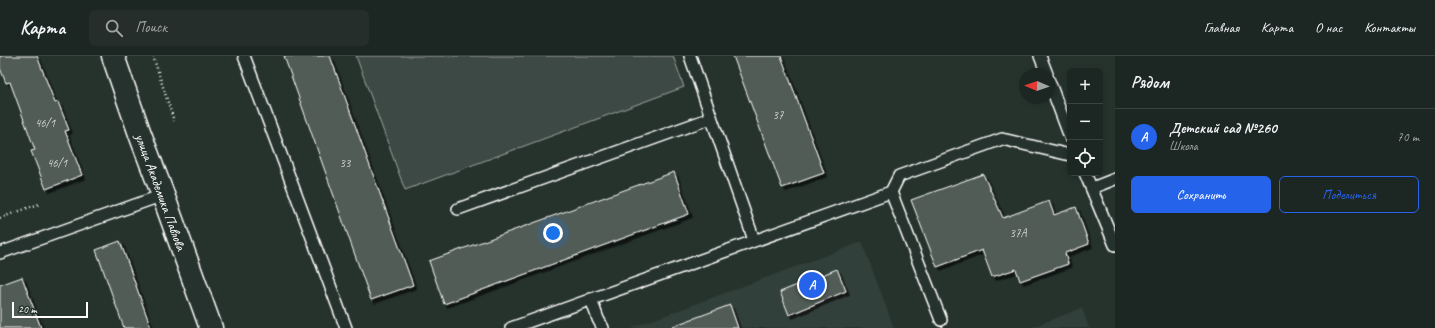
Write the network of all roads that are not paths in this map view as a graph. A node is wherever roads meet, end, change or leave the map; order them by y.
1 (113, 56) edge
2 (244, 56) edge
3 (690, 56) edge
4 (1040, 56) edge
5 (1044, 68) edge
6 (1055, 97) edge
7 (711, 118) junction
8 (1067, 129) edge
9 (1067, 154) edge
10 (1086, 176) edge
11 (1115, 179) edge
12 (1092, 188) junction
13 (891, 192) junction
14 (163, 195) junction
15 (458, 209) dead end
16 (754, 240) junction
17 (1115, 245) edge
18 (0, 252) edge
19 (590, 299) junction
20 (941, 320) dead end
21 (211, 328) edge
22 (346, 328) edge
23 (511, 328) edge
24 (603, 328) edge

1 - 14 main road, улица Академика Павлова
2 - 22 lane
3 - 7 lane
4 - 5 lane
6 - 8 lane
7 - 15 lane
7 - 16 lane
9 - 13 lane
10 - 12 lane
11 - 12 lane
12 - 17 lane
13 - 16 lane
13 - 20 lane
14 - 18 lane
14 - 21 main road, улица Академика Павлова
16 - 19 lane
19 - 23 lane
19 - 24 lane

